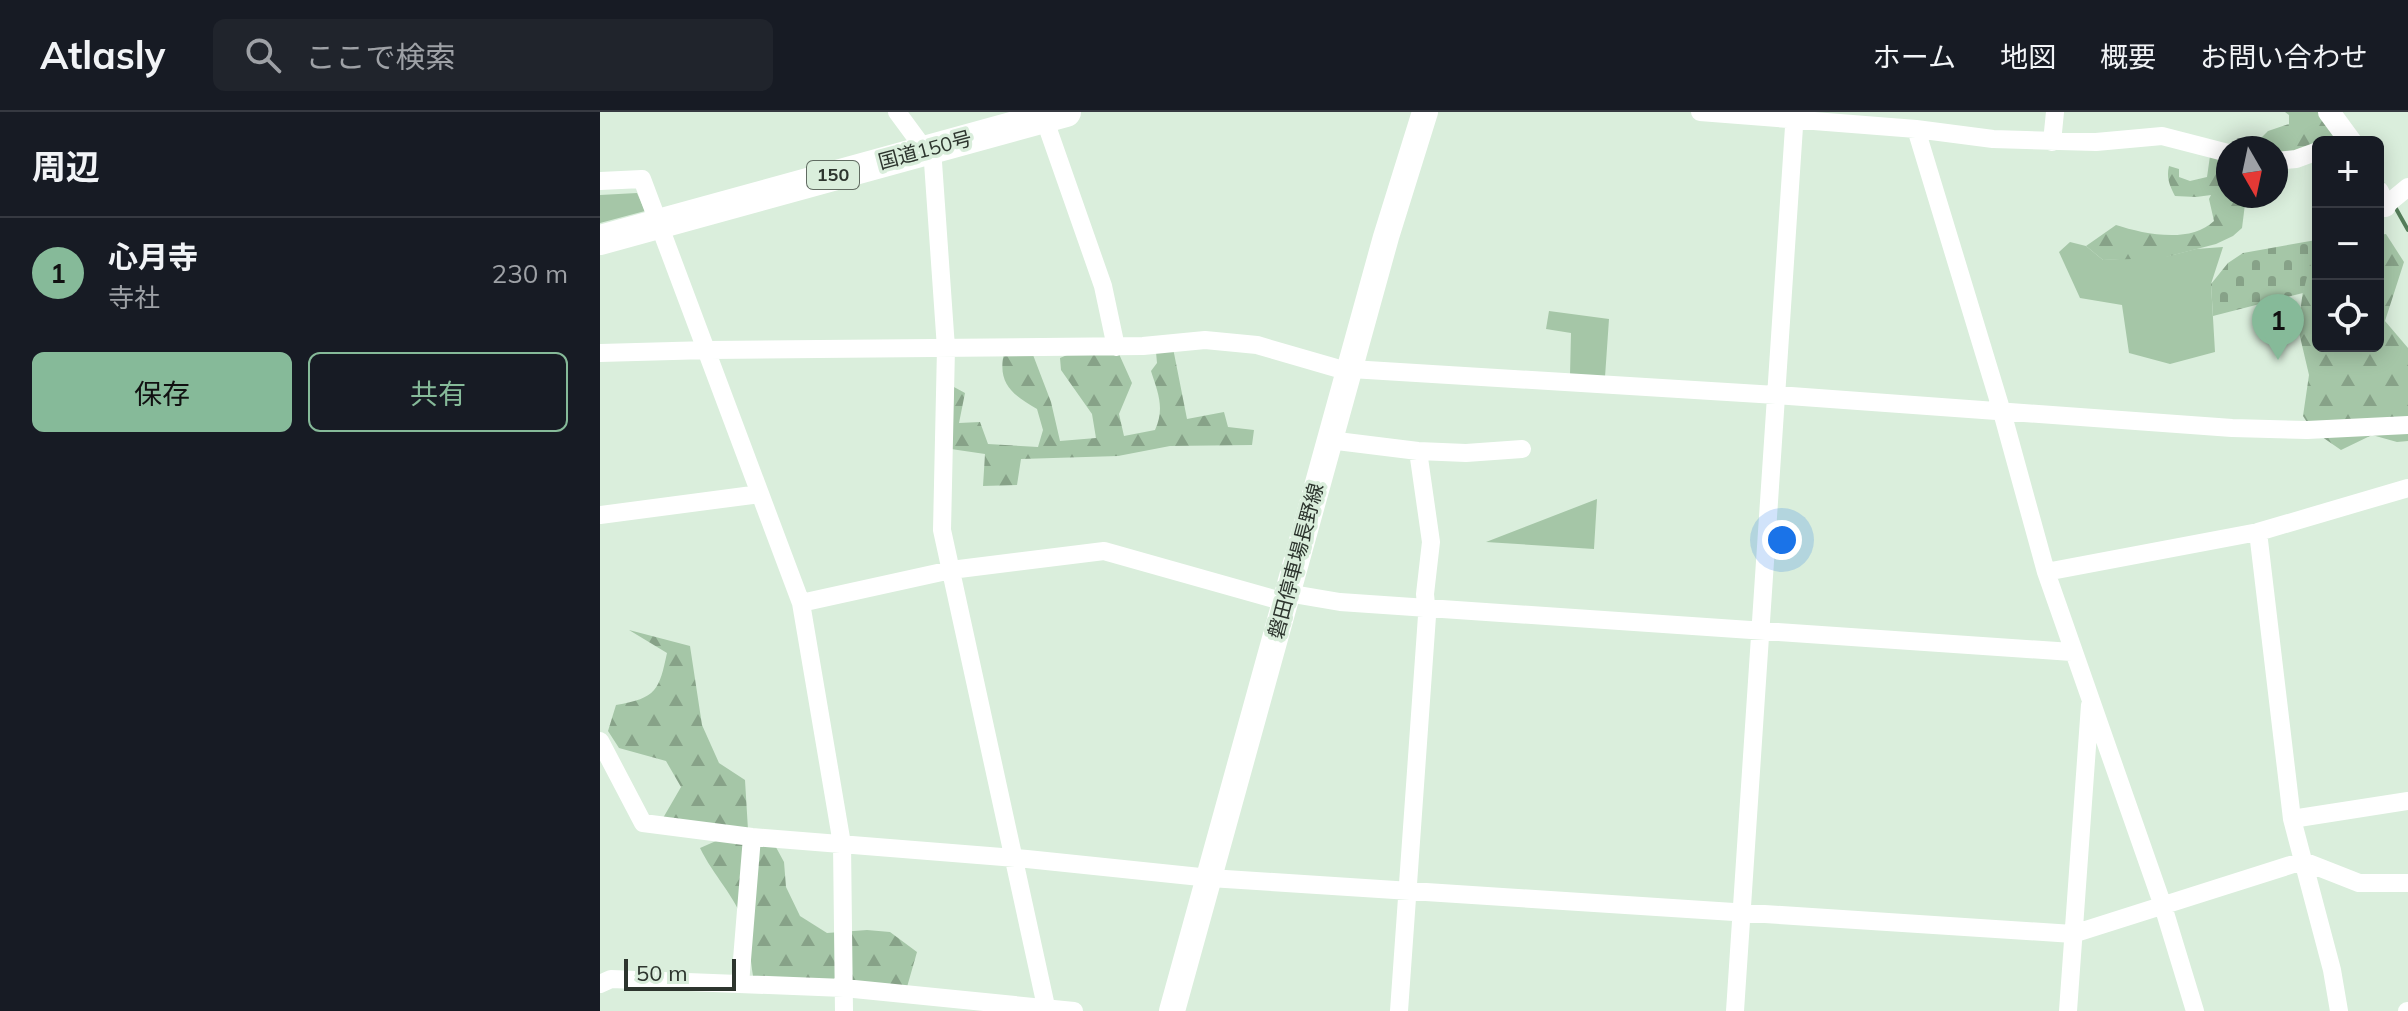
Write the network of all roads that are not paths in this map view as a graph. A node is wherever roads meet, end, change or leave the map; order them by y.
1 (897, 112) edge
2 (1425, 112) edge
3 (1700, 112) edge
4 (2055, 112) edge
5 (2329, 112) edge
6 (1050, 114) edge
7 (1795, 115) edge
8 (1916, 129) junction
9 (2341, 136) edge
10 (2052, 142) junction
11 (929, 149) junction
12 (2216, 150) edge
13 (2312, 153) edge
14 (2288, 160) edge
15 (600, 181) edge
16 (2408, 187) edge
17 (2384, 198) edge
18 (660, 223) junction
19 (600, 240) edge
20 (1116, 347) junction
21 (946, 348) junction
22 (711, 350) junction
23 (600, 353) edge
24 (1350, 370) junction
25 (1776, 395) junction
26 (2002, 412) junction
27 (2408, 425) edge
28 (1329, 440) junction
29 (1522, 449) dead end
30 (1418, 451) junction
31 (2408, 488) edge
32 (760, 494) junction
33 (600, 515) edge
34 (2258, 532) junction
35 (950, 566) junction
36 (2046, 572) junction
37 (1286, 598) junction
38 (801, 603) junction
39 (1428, 609) junction
40 (1760, 630) junction
41 (2072, 652) junction
42 (2090, 694) junction
43 (601, 746) edge
44 (2408, 801) edge
45 (2292, 819) junction
46 (752, 837) junction
47 (842, 844) junction
48 (1019, 859) junction
49 (2303, 861) junction
50 (1210, 878) junction
51 (2408, 883) edge
52 (1408, 891) junction
53 (2163, 906) junction
54 (1741, 913) junction
55 (2073, 934) junction
56 (600, 984) edge
57 (740, 984) junction
58 (844, 988) junction
59 (1047, 1010) edge
60 (844, 1011) edge
61 (1074, 1011) edge
62 (1172, 1011) edge
63 (1399, 1011) edge
64 (1735, 1011) edge
65 (2068, 1011) edge
66 (2195, 1011) edge
67 (2339, 1011) edge

1 - 11 street
2 - 24 main road, 磐田停車場長野線
3 - 7 street
4 - 10 street
5 - 9 street
6 - 11 highway, 国道150号 / 150
6 - 20 street
7 - 8 street
7 - 25 street
8 - 10 street
8 - 26 street
10 - 12 street
11 - 18 highway, 国道150号 / 150
11 - 21 street
13 - 14 street
15 - 18 street
16 - 17 street
18 - 19 highway, 国道150号 / 150
18 - 22 street
20 - 21 street
20 - 24 street
21 - 22 street
21 - 35 street
22 - 23 street
22 - 32 street
24 - 25 street
24 - 28 main road, 磐田停車場長野線
25 - 26 street
25 - 40 street
26 - 27 street
26 - 36 street
28 - 30 street
28 - 37 main road, 磐田停車場長野線
29 - 30 street
30 - 39 street
31 - 34 street
32 - 33 street
32 - 38 street
34 - 36 street
34 - 45 street
35 - 37 street
35 - 38 street
35 - 48 street
36 - 41 street
37 - 39 street
37 - 50 main road, 磐田停車場長野線
38 - 47 street
39 - 40 street
39 - 52 street
40 - 41 street
40 - 54 street
41 - 42 street
42 - 53 street
42 - 55 street
43 - 46 street
44 - 45 street
45 - 49 street
46 - 47 street
46 - 57 street
47 - 48 street
47 - 58 street
48 - 50 street
48 - 59 street
49 - 51 street
49 - 53 street
49 - 67 street
50 - 52 street
50 - 62 main road, 磐田停車場長野線
52 - 54 street
52 - 63 street
53 - 55 street
53 - 66 street
54 - 55 street
54 - 64 street
55 - 65 street
56 - 57 street
57 - 58 street
58 - 59 street
58 - 60 street
59 - 61 street

